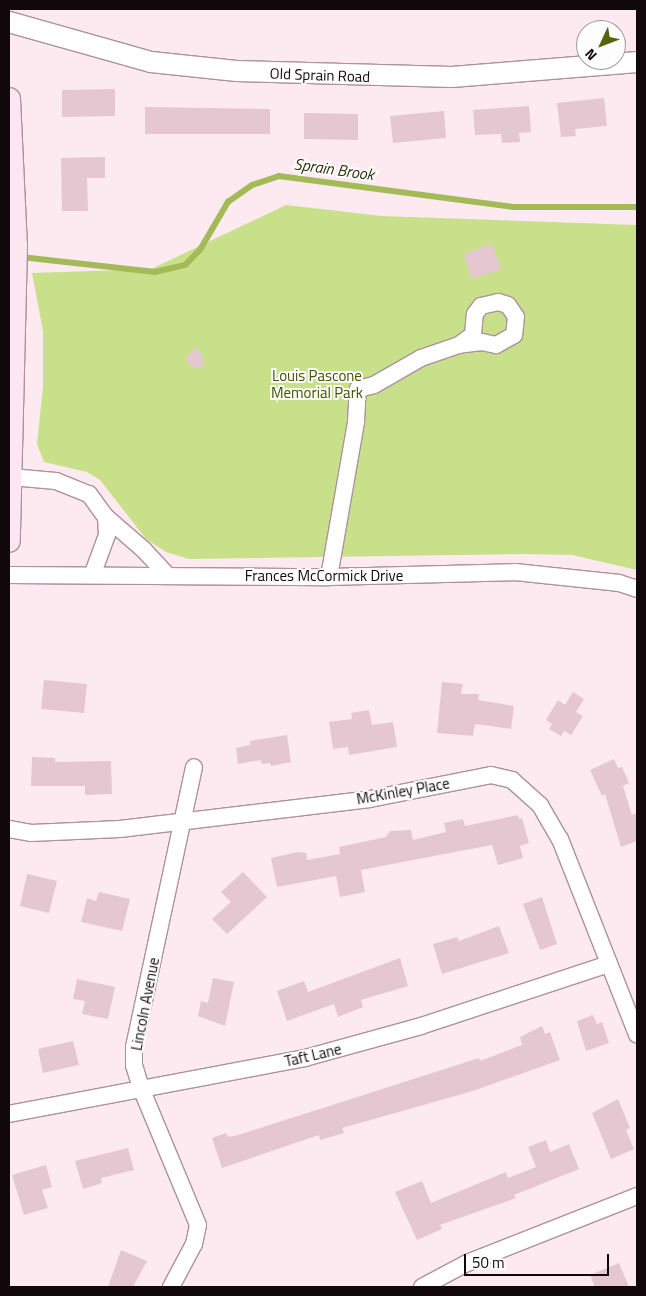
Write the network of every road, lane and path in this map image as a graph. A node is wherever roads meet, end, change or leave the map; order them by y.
1 (9, 22) edge
2 (637, 62) edge
3 (9, 99) edge
4 (459, 345) dead end
5 (10, 477) junction
6 (106, 517) junction
7 (9, 541) edge
8 (93, 574) junction
9 (9, 575) edge
10 (167, 575) junction
11 (329, 577) junction
12 (637, 589) edge
13 (194, 767) dead end
14 (185, 821) junction
15 (9, 829) edge
16 (609, 964) junction
17 (637, 1034) edge
18 (141, 1088) junction
19 (9, 1114) edge
20 (637, 1196) edge
21 (171, 1287) edge
22 (422, 1287) edge

1 - 2 street, Old Sprain Road
3 - 5 main road
4 - 11 street
5 - 6 street
5 - 7 main road
6 - 8 street
6 - 10 street
8 - 9 street, Frances McCormick Drive
8 - 10 street, Frances McCormick Drive
10 - 11 street, Frances McCormick Drive
11 - 12 street, Frances McCormick Drive
13 - 14 street, Lincoln Avenue
14 - 15 street, McKinley Place
14 - 16 street, McKinley Place
14 - 18 street, Lincoln Avenue
16 - 17 street, McKinley Place
16 - 18 street, Taft Lane
18 - 19 street, Taft Lane
18 - 21 street, Lincoln Avenue
20 - 22 street

